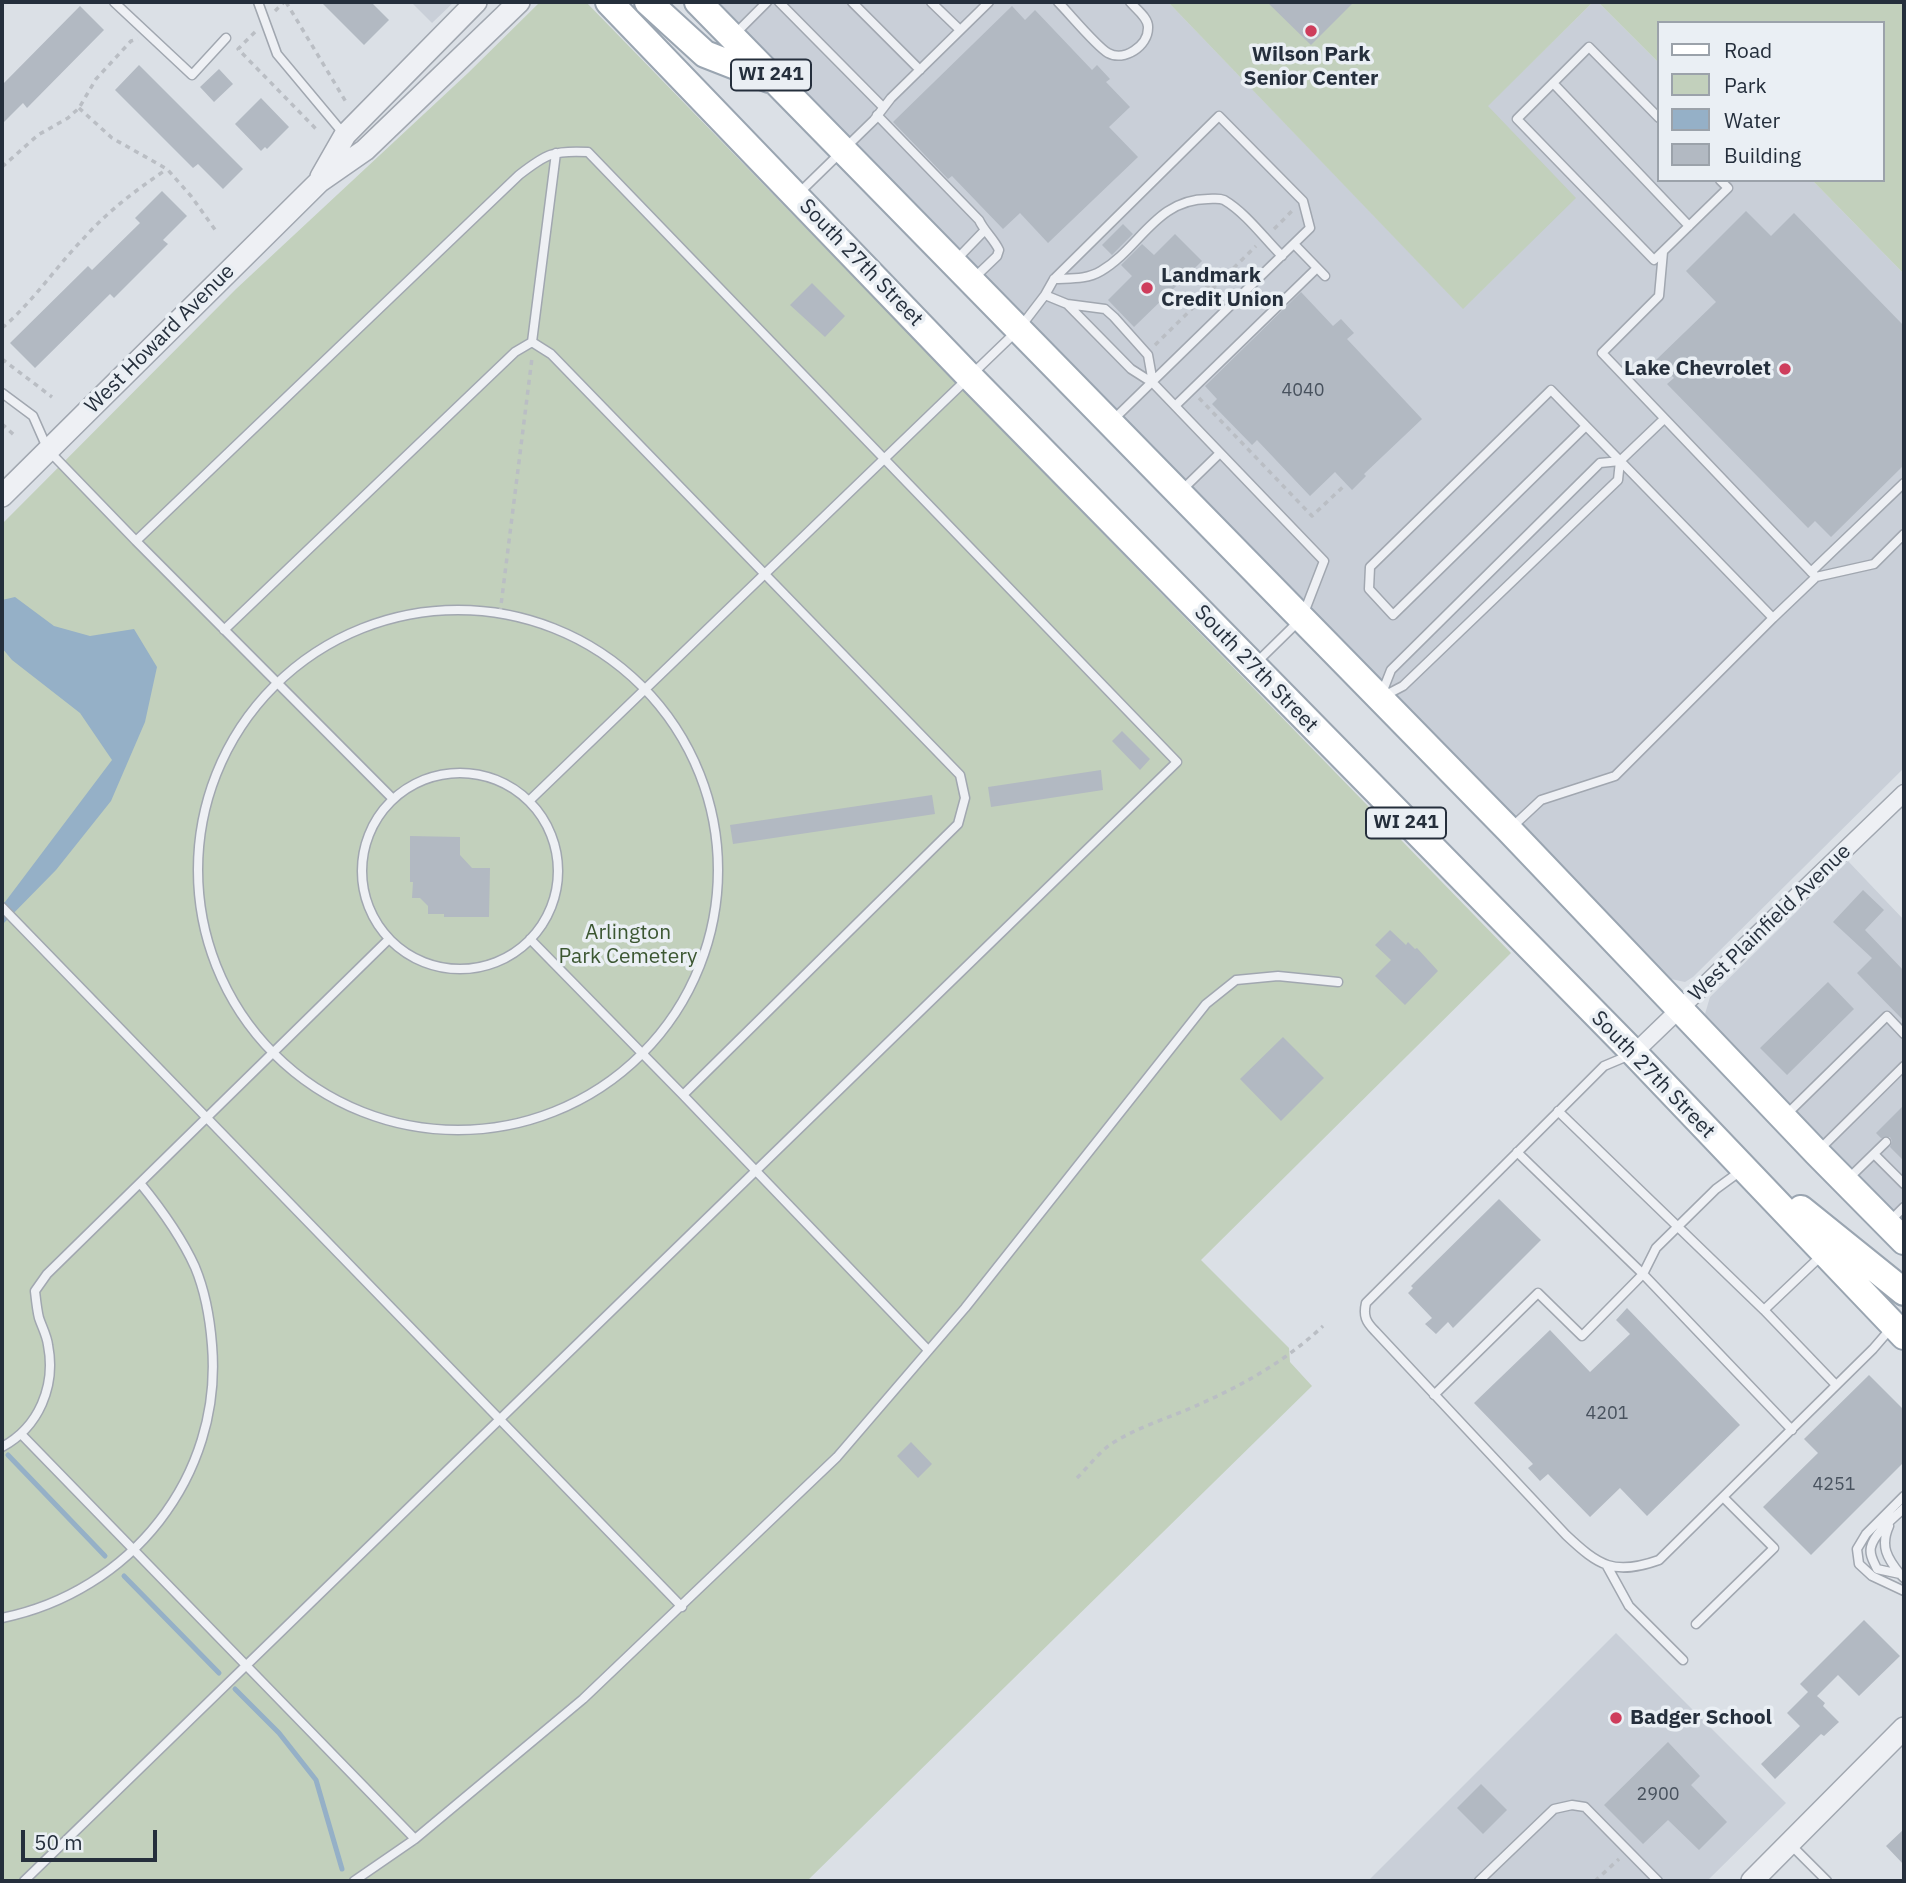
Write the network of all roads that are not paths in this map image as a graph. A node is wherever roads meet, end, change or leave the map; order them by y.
1 (114, 2) edge
2 (258, 2) edge
3 (476, 2) edge
4 (519, 2) edge
5 (609, 2) edge
6 (648, 2) edge
7 (698, 2) edge
8 (767, 2) edge
9 (779, 2) edge
10 (852, 2) edge
11 (931, 2) edge
12 (989, 2) edge
13 (1058, 2) edge
14 (1130, 2) edge
15 (960, 30) junction
16 (226, 38) dead end
17 (722, 47) junction
18 (920, 70) junction
19 (1553, 83) junction
20 (883, 107) junction
21 (877, 116) junction
22 (1658, 117) edge
23 (345, 135) junction
24 (843, 149) junction
25 (556, 153) junction
26 (319, 182) junction
27 (1722, 182) edge
28 (796, 196) junction
29 (1689, 226) junction
30 (984, 231) junction
31 (1294, 244) junction
32 (1663, 252) junction
33 (1282, 256) junction
34 (1317, 268) junction
35 (963, 272) junction
36 (1325, 276) dead end
37 (1054, 279) junction
38 (1045, 295) junction
39 (1067, 304) junction
40 (1018, 329) junction
41 (532, 342) junction
42 (968, 375) junction
43 (1153, 383) junction
44 (2, 393) edge
45 (1175, 406) junction
46 (1664, 419) junction
47 (1110, 423) junction
48 (1586, 426) junction
49 (48, 450) junction
50 (1220, 453) junction
51 (883, 457) junction
52 (1620, 461) junction
53 (1904, 483) edge
54 (1179, 493) junction
55 (2, 496) edge
56 (1904, 534) edge
57 (136, 541) junction
58 (765, 574) junction
59 (1814, 575) junction
60 (1302, 618) junction
61 (1773, 618) junction
62 (224, 630) junction
63 (1253, 666) junction
64 (277, 682) junction
65 (646, 688) junction
66 (1380, 698) junction
67 (1904, 793) edge
68 (393, 799) junction
69 (529, 800) junction
70 (1509, 830) junction
71 (2, 907) edge
72 (389, 939) junction
73 (530, 939) junction
74 (1338, 982) dead end
75 (1680, 1010) junction
76 (1904, 1034) edge
77 (1634, 1053) junction
78 (272, 1054) junction
79 (643, 1055) junction
80 (1904, 1066) edge
81 (683, 1095) junction
82 (1558, 1111) junction
83 (1783, 1117) junction
84 (207, 1118) junction
85 (1886, 1142) dead end
86 (1517, 1152) junction
87 (1817, 1153) junction
88 (1874, 1154) junction
89 (1745, 1168) junction
90 (1904, 1168) edge
91 (755, 1170) junction
92 (1896, 1176) junction
93 (1846, 1182) junction
94 (140, 1183) junction
95 (1904, 1184) edge
96 (1899, 1224) edge
97 (1677, 1228) junction
98 (1824, 1252) junction
99 (1643, 1274) junction
100 (1904, 1292) edge
101 (1764, 1310) junction
102 (1899, 1330) edge
103 (928, 1350) junction
104 (1836, 1385) junction
105 (1434, 1395) junction
106 (498, 1418) junction
107 (1791, 1430) junction
108 (22, 1434) junction
109 (2, 1447) edge
110 (1904, 1496) edge
111 (1724, 1497) junction
112 (1904, 1508) edge
113 (1892, 1520) junction
114 (135, 1550) junction
115 (1607, 1566) junction
116 (1902, 1576) edge
117 (1904, 1591) edge
118 (682, 1607) junction
119 (2, 1618) edge
120 (1696, 1623) dead end
121 (1683, 1660) dead end
122 (247, 1664) junction
123 (1902, 1735) edge
124 (415, 1839) junction
125 (1790, 1844) junction
126 (24, 1881) edge
127 (354, 1881) edge
128 (1479, 1881) edge
129 (1658, 1881) edge
130 (1752, 1881) edge
131 (1827, 1881) edge

1 - 16 lane
2 - 23 lane
3 - 23 street, West Howard Avenue
4 - 26 street, West Howard Avenue
5 - 28 main road, South 27th Street / WI 241
6 - 17 main road
7 - 17 main road, WI 241
8 - 17 lane
9 - 20 lane
10 - 18 lane
11 - 15 lane
12 - 15 lane
13 - 14 lane
15 - 18 lane
17 - 24 main road, WI 241
18 - 20 lane
19 - 22 lane
19 - 29 lane
19 - 32 lane
20 - 21 lane
21 - 24 lane
21 - 30 lane
23 - 26 street, West Howard Avenue
24 - 28 lane
24 - 35 main road, WI 241
25 - 41 lane
25 - 51 lane
25 - 57 lane
26 - 49 street, West Howard Avenue
27 - 29 lane
28 - 42 main road, South 27th Street / WI 241
29 - 32 lane
30 - 35 lane
30 - 35 lane
31 - 33 lane
31 - 34 lane
31 - 37 lane
32 - 46 lane
33 - 37 lane
33 - 43 lane
34 - 36 lane
34 - 45 lane
35 - 40 main road, WI 241
37 - 38 lane
38 - 39 lane
38 - 40 lane
39 - 43 lane
39 - 43 lane
40 - 42 lane
40 - 47 main road, WI 241
41 - 58 lane
41 - 62 lane
42 - 51 lane
42 - 63 main road, South 27th Street / WI 241
43 - 45 lane
43 - 47 lane
44 - 49 lane
45 - 50 lane
46 - 52 lane
46 - 59 lane
47 - 54 main road, WI 241
48 - 48 lane
48 - 52 lane
49 - 55 street, West Howard Avenue
49 - 57 lane
50 - 54 lane
50 - 60 lane
51 - 58 lane
51 - 91 lane
52 - 61 lane
52 - 66 lane
52 - 66 lane
53 - 59 lane
54 - 60 main road, WI 241
56 - 59 lane
57 - 62 lane
58 - 65 lane
58 - 81 lane
59 - 61 lane
60 - 63 lane
60 - 66 main road, WI 241
61 - 70 lane
62 - 64 lane
63 - 77 main road, South 27th Street / WI 241
64 - 65 lane
64 - 68 lane
64 - 78 lane
65 - 69 lane
65 - 79 lane
66 - 70 main road, WI 241
67 - 75 street, West Plainfield Avenue
68 - 69 lane
68 - 72 lane
69 - 73 lane
70 - 75 main road, WI 241
71 - 84 lane
72 - 73 lane
72 - 78 lane
73 - 79 lane
74 - 103 lane
75 - 77 street, West Plainfield Avenue
75 - 83 main road, WI 241
76 - 83 lane
77 - 82 lane
77 - 89 main road, South 27th Street / WI 241
78 - 79 lane
78 - 84 lane
79 - 81 lane
80 - 87 lane
81 - 91 lane
82 - 86 lane
82 - 97 lane
83 - 87 main road, WI 241
84 - 94 lane
84 - 106 lane
85 - 88 lane
86 - 99 lane
86 - 105 lane
87 - 93 main road, WI 241
88 - 92 lane
88 - 93 lane
89 - 97 lane
89 - 98 main road
89 - 100 main road
90 - 92 lane
91 - 103 lane
91 - 106 lane
92 - 95 lane
93 - 96 main road, WI 241
94 - 108 lane
94 - 114 lane
97 - 99 lane
97 - 101 lane
98 - 101 lane
98 - 102 main road
99 - 105 lane
99 - 107 lane
101 - 104 lane
102 - 104 lane
103 - 118 lane
104 - 107 lane
105 - 115 lane
106 - 118 lane
106 - 122 lane
107 - 111 lane
108 - 109 lane
108 - 114 lane
110 - 117 lane
111 - 115 lane
111 - 120 lane
112 - 113 lane
113 - 116 lane
113 - 116 lane
114 - 119 lane
114 - 122 lane
115 - 121 lane
118 - 124 lane
122 - 124 lane
122 - 126 lane
123 - 125 street
124 - 127 lane
125 - 130 street
125 - 131 lane
128 - 129 lane

